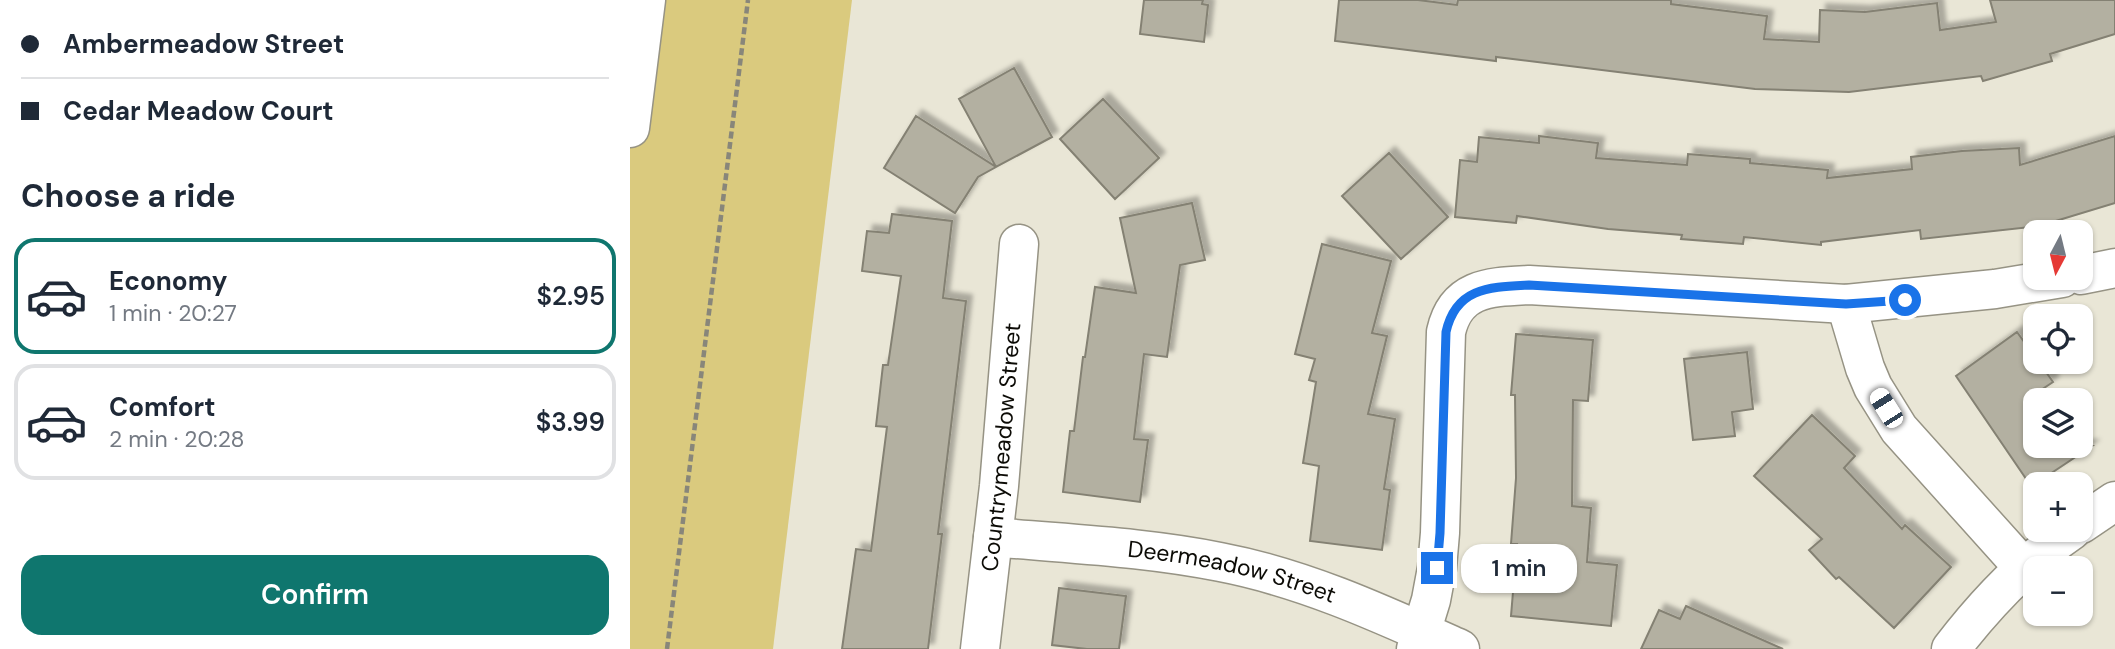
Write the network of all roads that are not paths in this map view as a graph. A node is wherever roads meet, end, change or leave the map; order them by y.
1 (646, 0) edge
2 (630, 128) edge
3 (1019, 244) dead end
4 (2115, 268) edge
5 (2093, 273) edge
6 (2023, 284) edge
7 (1846, 304) junction
8 (2115, 500) edge
9 (2093, 516) edge
10 (993, 537) junction
11 (2056, 542) edge
12 (2038, 556) edge
13 (2023, 567) joint
14 (1419, 640) edge
15 (980, 649) edge
16 (1460, 649) edge
17 (1951, 649) edge

1 - 2 street
3 - 10 street, Countrymeadow Street
4 - 5 street
6 - 7 street
7 - 13 street
7 - 14 street
8 - 9 street
10 - 14 street, Deermeadow Street
10 - 15 street, Countrymeadow Street
11 - 12 street
13 - 17 street
14 - 16 street, Deermeadow Street

